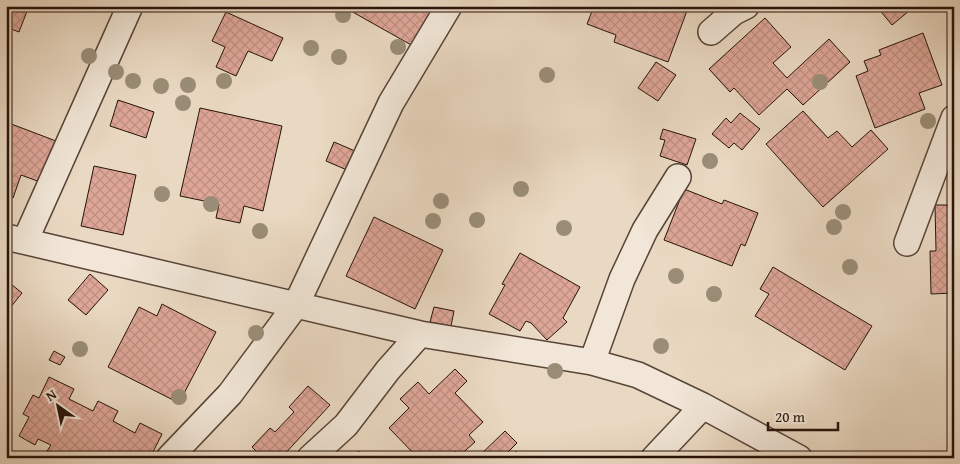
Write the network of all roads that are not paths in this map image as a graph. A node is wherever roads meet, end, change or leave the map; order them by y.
1 (130, 6) edge
2 (449, 6) edge
3 (746, 6) edge
4 (711, 32) dead end
5 (954, 118) edge
6 (678, 177) dead end
7 (16, 239) edge
8 (907, 243) dead end
9 (296, 305) junction
10 (420, 334) junction
11 (592, 362) junction
12 (703, 406) junction
13 (169, 458) edge
14 (310, 458) edge
15 (654, 458) edge
16 (799, 458) edge

1 - 7 street
2 - 9 street
3 - 4 street
5 - 8 street
6 - 11 street
7 - 9 street
9 - 10 street
9 - 13 street
10 - 11 street
10 - 14 street
11 - 12 street
12 - 15 street
12 - 16 street

